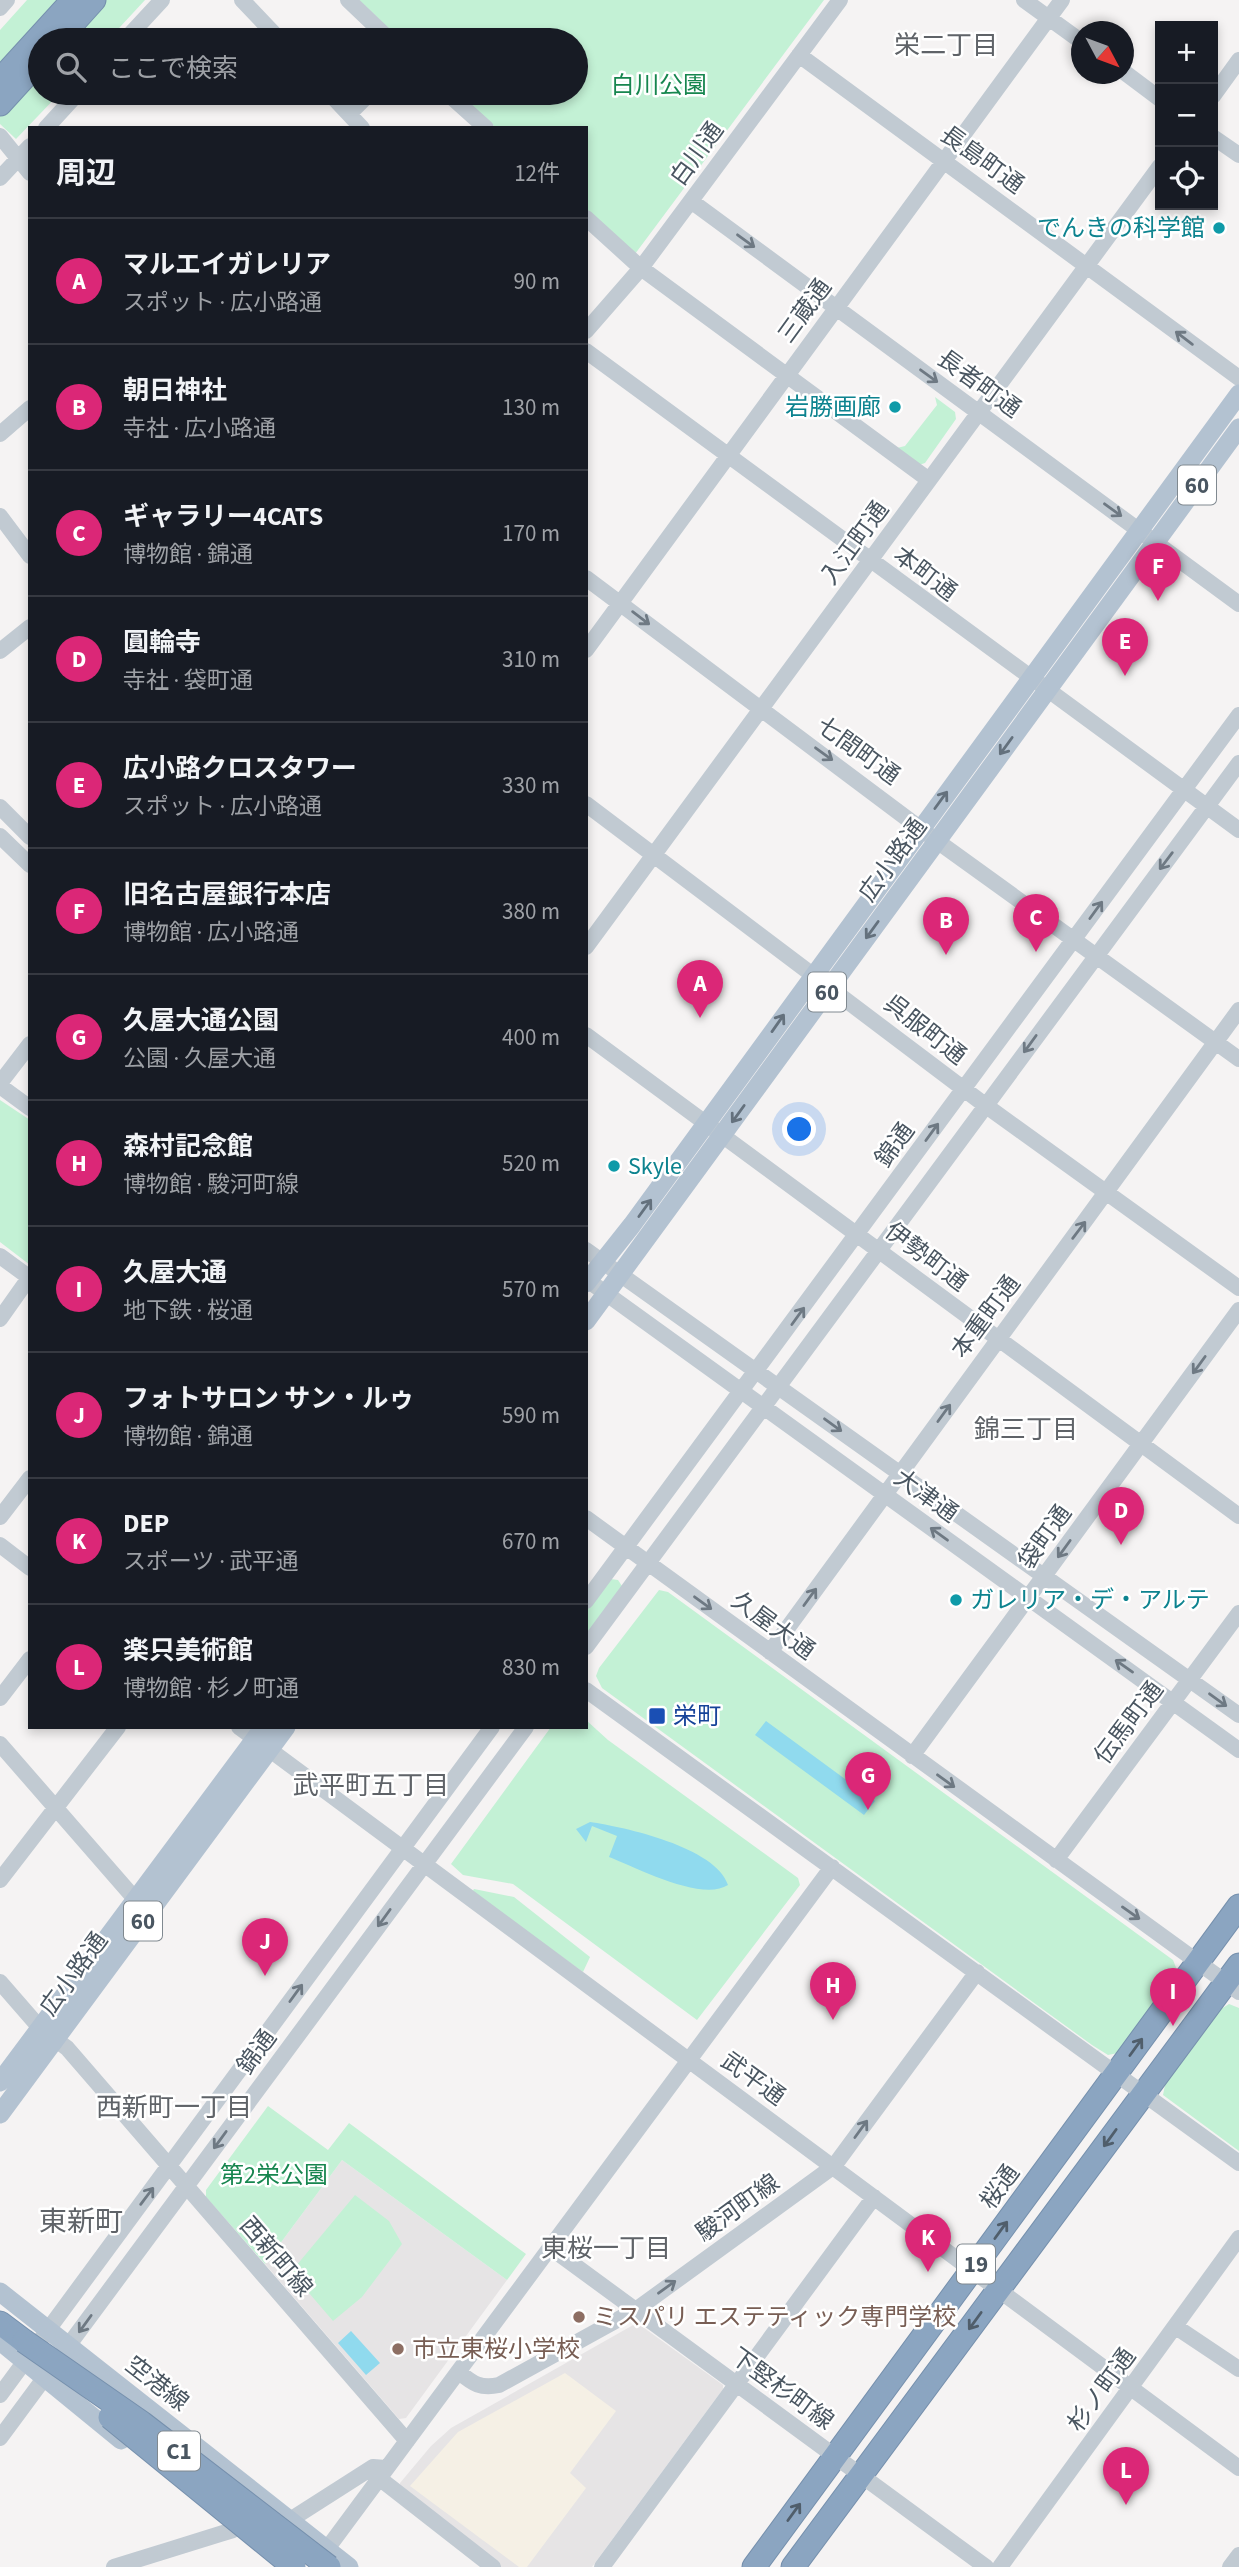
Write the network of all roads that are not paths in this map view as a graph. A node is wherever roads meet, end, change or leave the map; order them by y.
1 (7, 0) edge
2 (73, 0) edge
3 (94, 0) edge
4 (162, 0) edge
5 (242, 0) edge
6 (348, 0) edge
7 (839, 0) edge
8 (1024, 0) edge
9 (1062, 0) edge
10 (0, 8) edge
11 (1049, 18) junction
12 (47, 28) edge
13 (69, 28) edge
14 (136, 28) edge
15 (269, 28) edge
16 (377, 28) edge
17 (1071, 34) edge
18 (28, 49) edge
19 (799, 55) junction
20 (1239, 60) edge
21 (28, 73) edge
22 (0, 80) edge
23 (1134, 80) edge
24 (1218, 89) edge
25 (1155, 95) edge
26 (0, 104) edge
27 (67, 105) edge
28 (339, 105) edge
29 (363, 105) edge
30 (460, 105) edge
31 (352, 122) edge
32 (48, 126) edge
33 (484, 126) edge
34 (0, 136) edge
35 (1218, 140) edge
36 (28, 148) edge
37 (1239, 155) edge
38 (18, 159) junction
39 (944, 159) junction
40 (28, 171) edge
41 (1155, 173) edge
42 (0, 178) edge
43 (691, 201) junction
44 (588, 220) edge
45 (1087, 265) junction
46 (641, 268) junction
47 (836, 307) junction
48 (588, 329) edge
49 (588, 355) edge
50 (786, 374) junction
51 (1239, 378) edge
52 (1239, 394) edge
53 (978, 412) junction
54 (27, 417) edge
55 (1239, 428) edge
56 (0, 434) edge
57 (727, 455) junction
58 (929, 480) junction
59 (0, 516) edge
60 (1140, 529) junction
61 (1155, 543) junction
62 (28, 553) edge
63 (870, 561) junction
64 (588, 579) edge
65 (620, 603) junction
66 (1239, 604) edge
67 (28, 630) edge
68 (588, 647) edge
69 (0, 651) edge
70 (1030, 679) junction
71 (1046, 691) junction
72 (761, 708) junction
73 (1239, 715) edge
74 (1239, 763) edge
75 (1184, 790) junction
76 (588, 805) edge
77 (1207, 807) junction
78 (1, 811) edge
79 (922, 826) junction
80 (1239, 830) edge
81 (28, 835) edge
82 (0, 836) edge
83 (937, 841) junction
84 (653, 854) junction
85 (28, 863) edge
86 (1074, 940) junction
87 (588, 944) edge
88 (1096, 955) junction
89 (814, 973) junction
90 (831, 986) junction
91 (1239, 1010) edge
92 (588, 1036) edge
93 (1215, 1042) junction
94 (28, 1047) edge
95 (1239, 1059) edge
96 (0, 1085) edge
97 (964, 1089) junction
98 (985, 1105) junction
99 (28, 1106) edge
100 (714, 1130) junction
101 (1107, 1193) junction
102 (857, 1234) junction
103 (878, 1249) junction
104 (588, 1251) edge
105 (0, 1256) edge
106 (603, 1262) junction
107 (620, 1274) junction
108 (28, 1277) edge
109 (588, 1280) edge
110 (28, 1281) edge
111 (588, 1282) edge
112 (1239, 1288) edge
113 (607, 1292) junction
114 (1239, 1310) edge
115 (588, 1318) edge
116 (0, 1319) edge
117 (998, 1339) junction
118 (757, 1371) junction
119 (778, 1385) junction
120 (743, 1392) junction
121 (761, 1406) junction
122 (1141, 1444) junction
123 (901, 1472) junction
124 (28, 1481) edge
125 (884, 1495) junction
126 (1239, 1516) edge
127 (0, 1517) edge
128 (588, 1519) edge
129 (0, 1545) edge
130 (626, 1547) junction
131 (648, 1563) junction
132 (28, 1566) edge
133 (1044, 1577) junction
134 (588, 1598) edge
135 (1028, 1598) junction
136 (1239, 1613) edge
137 (588, 1644) edge
138 (770, 1652) junction
139 (28, 1662) edge
140 (1190, 1679) junction
141 (588, 1691) edge
142 (0, 1699) edge
143 (1173, 1701) junction
144 (1239, 1715) edge
145 (116, 1729) edge
146 (243, 1729) edge
147 (282, 1729) edge
148 (490, 1729) edge
149 (524, 1729) edge
150 (263, 1739) edge
151 (0, 1744) edge
152 (1239, 1750) edge
153 (912, 1756) junction
154 (55, 1808) junction
155 (402, 1847) junction
156 (1056, 1860) junction
157 (424, 1863) junction
158 (832, 1867) junction
159 (0, 1880) edge
160 (135, 1899) junction
161 (1239, 1906) edge
162 (1198, 1961) junction
163 (976, 1972) junction
164 (1235, 1980) edge
165 (0, 1982) edge
166 (47, 2034) junction
167 (689, 2060) junction
168 (1118, 2072) junction
169 (0, 2082) edge
170 (1144, 2092) junction
171 (0, 2114) edge
172 (1239, 2163) edge
173 (834, 2166) junction
174 (169, 2168) junction
175 (185, 2187) junction
176 (874, 2197) junction
177 (1239, 2238) edge
178 (551, 2248) junction
179 (972, 2269) junction
180 (999, 2289) junction
181 (0, 2292) edge
182 (637, 2309) junction
183 (0, 2323) edge
184 (1176, 2327) junction
185 (47, 2330) junction
186 (0, 2341) edge
187 (69, 2346) junction
188 (24, 2351) junction
189 (1239, 2369) edge
190 (459, 2372) junction
191 (44, 2379) junction
192 (737, 2384) junction
193 (1130, 2387) junction
194 (0, 2395) edge
195 (0, 2438) edge
196 (407, 2441) junction
197 (835, 2455) junction
198 (1239, 2468) edge
199 (159, 2471) junction
200 (382, 2473) junction
201 (862, 2476) junction
202 (290, 2520) junction
203 (233, 2530) junction
204 (1239, 2555) edge
205 (328, 2558) edge
206 (475, 2561) edge
207 (144, 2563) edge
208 (114, 2567) edge
209 (282, 2567) edge
210 (294, 2567) edge
211 (313, 2567) edge
212 (349, 2567) edge
213 (493, 2567) edge
214 (602, 2567) edge
215 (754, 2567) edge
216 (793, 2567) edge
217 (986, 2567) edge
218 (1000, 2567) edge
219 (1230, 2567) edge

1 - 10 street
2 - 12 highway
3 - 13 highway
4 - 14 street
5 - 15 street
6 - 16 street
7 - 19 street, 白川通
8 - 11 street
9 - 11 street, 三蔵通
11 - 17 street
11 - 39 street, 三蔵通
18 - 22 highway
19 - 39 street, 長島町通
19 - 43 street, 白川通
20 - 24 street
21 - 26 highway
23 - 25 street
27 - 32 street
28 - 31 street
29 - 31 street
30 - 33 street
34 - 38 street
35 - 37 street
36 - 38 street
38 - 40 street
38 - 42 street
39 - 45 street, 長島町通
39 - 47 street, 三蔵通
41 - 45 street, 入江町通
43 - 46 street, 白川通
43 -> 47 street, 長者町通
44 - 46 street
51 -> 45 street, 長島町通
45 - 53 street, 入江町通
46 - 48 street, 白川通
46 - 50 street
47 - 50 street, 三蔵通
47 -> 53 street, 長者町通
49 - 57 street, 本町通
50 - 57 street, 三蔵通
50 - 58 street
52 - 60 main road, 広小路通 / 60
53 - 58 street, 入江町通
53 -> 60 street, 長者町通
54 - 56 street
55 - 61 main road, 広小路通 / 60
57 - 63 street, 本町通
57 - 65 street, 三蔵通
58 - 63 street, 入江町通
59 - 62 street
60 - 61 street, 長者町通
60 - 70 main road, 広小路通 / 60
61 - 66 street, 長者町通
61 - 71 main road, 広小路通 / 60
63 - 70 street, 本町通
63 - 72 street, 入江町通
64 - 65 street, 七間町通
65 - 68 street, 三蔵通
65 -> 72 street, 七間町通
67 - 69 street
70 - 71 street, 本町通
79 -> 70 main road, 広小路通 / 60
71 - 75 street, 本町通
71 -> 83 main road, 広小路通 / 60
72 -> 79 street, 七間町通
72 - 84 street, 入江町通
73 - 75 street, 錦通
74 - 77 street, 錦通
75 - 77 street, 本町通
86 -> 75 street, 錦通
76 - 84 street, 呉服町通
77 - 80 street, 本町通
77 -> 88 street, 錦通
78 - 81 street
79 - 83 street, 七間町通
79 - 89 main road, 広小路通 / 60
82 - 85 street
83 - 86 street, 七間町通
83 -> 90 main road, 広小路通 / 60
84 - 87 street, 入江町通
84 - 89 street, 呉服町通
86 - 88 street, 七間町通
86 - 97 street, 錦通
88 - 93 street, 七間町通
88 -> 98 street, 錦通
89 - 90 street, 呉服町通
100 -> 89 main road, 広小路通 / 60
90 - 97 street, 呉服町通
90 -> 100 main road, 広小路通 / 60
91 - 93 street, 本重町通
92 - 100 street, 伊勢町通
93 - 95 street, 七間町通
93 - 101 street, 本重町通
94 - 96 street
96 - 99 street
97 - 98 street, 呉服町通
102 -> 97 street, 錦通
98 - 101 street, 呉服町通
98 - 103 street, 錦通
100 - 102 street, 伊勢町通
106 -> 100 main road, 広小路通 / 60
100 - 107 main road, 広小路通 / 60
101 - 112 street, 呉服町通
117 -> 101 street, 本重町通
102 - 103 street, 伊勢町通
118 -> 102 street, 錦通
103 - 117 street, 伊勢町通
103 - 119 street, 錦通
104 - 106 street, 大津通
105 - 108 street
106 - 107 street, 大津通
106 - 109 main road, 広小路通 / 60
107 - 113 main road, 広小路通 / 60
107 - 118 street, 大津通
110 - 116 street
111 - 113 street, 大津通
113 - 115 main road, 広小路通 / 60
113 - 120 street, 大津通
114 -> 122 street, 袋町通
117 - 122 street, 伊勢町通
123 -> 117 street, 本重町通
118 - 119 street, 大津通
118 - 120 street, 錦通
119 - 121 street, 錦通
119 -> 123 street, 大津通
120 - 121 street, 大津通
120 - 130 street, 錦通
121 - 125 street, 大津通
121 - 131 street, 錦通
122 - 126 street, 伊勢町通
122 -> 133 street, 袋町通
123 - 125 street, 本重町通
123 - 133 street, 大津通
124 - 127 street
135 -> 125 street, 大津通
138 -> 125 street, 本重町通
128 - 130 street, 久屋大通
129 - 132 street
130 - 131 street, 久屋大通
130 - 134 street, 錦通
131 - 137 street, 錦通
131 -> 138 street, 久屋大通
133 - 135 street, 袋町通
133 - 140 street, 大津通
143 -> 135 street, 大津通
135 - 153 street, 袋町通
136 - 140 street, 伝馬町通
138 - 153 street, 久屋大通
139 - 142 street
140 - 143 street, 伝馬町通
140 -> 144 street, 大津通
141 - 158 street
143 - 152 street, 大津通
143 - 156 street, 伝馬町通
145 - 154 street
146 - 150 street, 武平通
147 - 150 main road, 広小路通 / 60
148 - 155 street, 錦通
149 - 157 street, 錦通
150 - 155 street, 武平通
150 - 160 main road, 広小路通 / 60
150 - 166 main road, 広小路通 / 60
151 - 154 street
153 -> 156 street, 久屋大通
154 - 159 street
154 - 160 street
155 - 157 street, 武平通
174 -> 155 street, 錦通
156 -> 162 street, 久屋大通
157 - 167 street, 武平通
157 -> 175 street, 錦通
158 - 163 street
158 - 167 street
160 - 166 main road, 広小路通 / 60
161 - 162 highway, 桜通 / 19
162 - 164 street, 久屋大通
168 -> 162 highway, 桜通 / 19
163 - 168 street
173 -> 163 street, 駿河町線
164 - 170 highway, 19
165 - 166 street, 西新町線
166 - 169 main road, 広小路通 / 60
166 - 171 main road, 広小路通 / 60
166 - 174 street, 西新町線
167 - 173 street, 武平通
167 - 178 street
168 - 170 street
179 -> 168 highway, 桜通 / 19
170 - 172 street
170 -> 180 highway, 19
173 - 176 street, 武平通
182 -> 173 street, 駿河町線
174 - 175 street, 西新町線
185 -> 174 street, 錦通
175 -> 187 street, 錦通
175 - 196 street, 西新町線
176 - 179 street, 武平通
176 - 192 street
177 - 184 street, 杉ノ町通
178 - 182 street, 下竪杉町線
178 - 190 street
179 - 180 street, 武平通
179 - 197 highway, 桜通 / 19
180 - 193 street, 武平通
180 -> 201 highway, 19
181 - 185 main road, 空港線
182 - 190 street, 駿河町線
182 - 192 street, 下竪杉町線
183 - 188 highway, C1
184 - 189 street
184 - 193 street, 杉ノ町通
185 - 187 main road, 空港線
185 - 188 street, 錦通
186 - 188 main road
187 - 191 street, 錦通
187 - 202 main road, 空港線
188 - 191 main road
188 - 194 street, 錦通
188 - 205 highway, C1, bridge
188 - 210 highway, C1, bridge
190 - 196 street
191 - 195 street, 錦通
191 - 199 main road
192 - 197 street, 下竪杉町線
192 - 214 street
193 - 198 street, 武平通
193 - 218 street, 杉ノ町通
196 - 200 street
197 - 201 street, 下竪杉町線
215 -> 197 highway, 桜通 / 19
199 - 203 main road
199 - 211 highway
200 - 202 street
200 - 205 street
200 - 206 street
201 - 216 highway, 19
201 - 217 street, 下竪杉町線
202 - 205 main road, 空港線
203 - 207 street
203 - 209 main road
204 - 219 street
205 - 211 street
205 - 212 main road, 空港線
206 - 213 street
207 - 208 street

